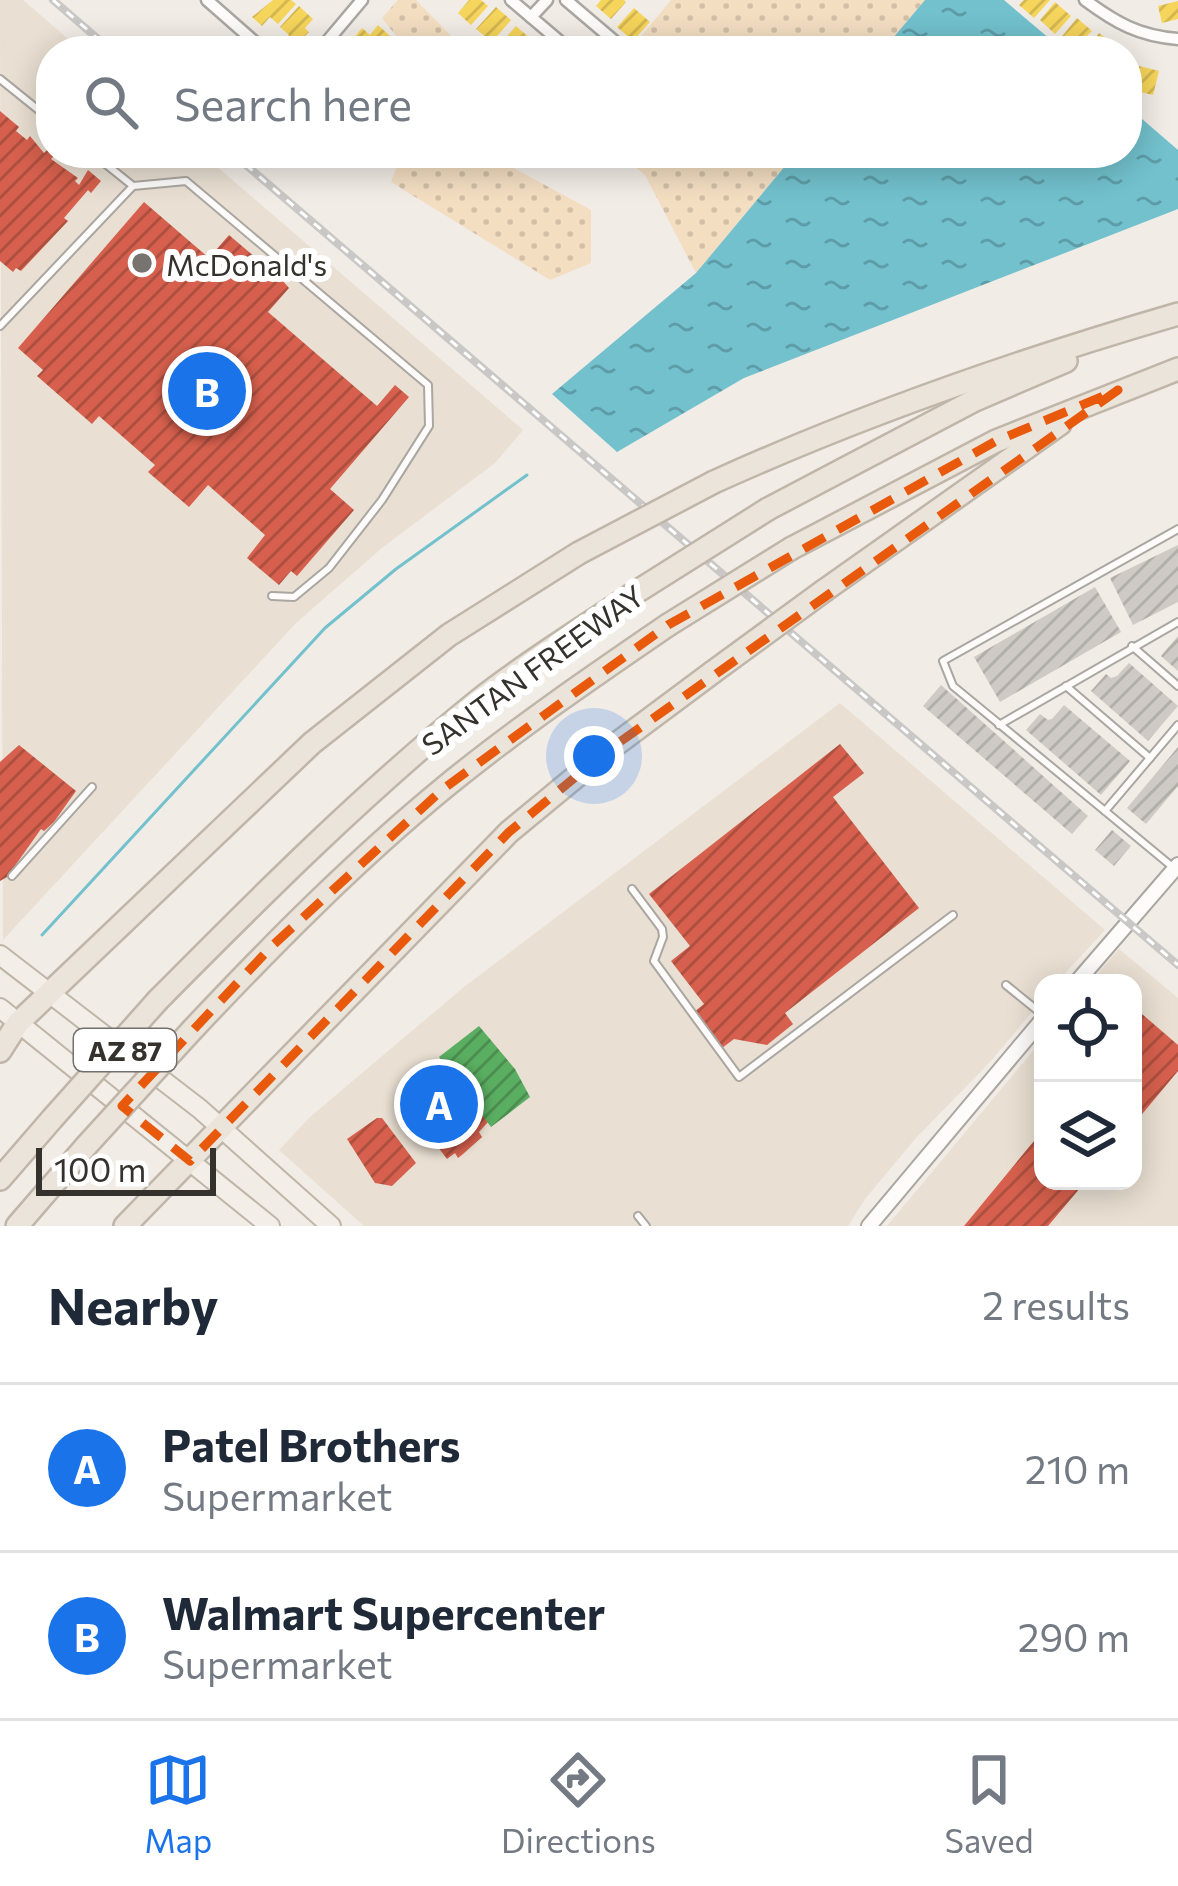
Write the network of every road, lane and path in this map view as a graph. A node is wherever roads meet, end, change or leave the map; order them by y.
1 (207, 0) edge
2 (362, 0) edge
3 (511, 0) edge
4 (547, 0) edge
5 (566, 0) edge
6 (1085, 0) edge
7 (531, 17) junction
8 (248, 36) edge
9 (332, 36) edge
10 (553, 36) edge
11 (608, 36) edge
12 (1178, 39) edge
13 (0, 79) edge
14 (36, 108) edge
15 (111, 168) edge
16 (133, 186) junction
17 (1178, 315) edge
18 (0, 326) edge
19 (1178, 369) edge
20 (1118, 390) junction
21 (1178, 529) edge
22 (272, 596) dead end
23 (1178, 622) edge
24 (1132, 646) junction
25 (1066, 686) junction
26 (1178, 686) edge
27 (1178, 725) edge
28 (998, 726) junction
29 (1150, 758) junction
30 (92, 788) dead end
31 (1105, 811) junction
32 (1176, 867) edge
33 (13, 876) dead end
34 (632, 889) dead end
35 (953, 915) dead end
36 (0, 955) edge
37 (1084, 974) edge
38 (1006, 985) dead end
39 (51, 992) junction
40 (1034, 1009) edge
41 (9, 1016) edge
42 (1034, 1028) edge
43 (0, 1052) edge
44 (221, 1128) junction
45 (190, 1161) junction
46 (0, 1179) edge
47 (638, 1216) dead end
48 (17, 1226) edge
49 (125, 1226) edge
50 (270, 1226) edge
51 (331, 1226) edge
52 (646, 1226) edge
53 (869, 1226) edge

1 - 8 street
2 - 9 street
3 - 7 street
4 - 7 street
5 - 11 street
6 - 12 street
7 - 10 street
13 - 14 lane
15 - 16 lane
16 - 18 lane
16 - 22 lane
17 - 39 highway, bridge
17 - 46 highway, SANTAN FREEWAY, bridge
19 - 20 highway, SANTAN FREEWAY
20 - 44 highway, bridge
20 - 48 highway, SANTAN FREEWAY, bridge
21 - 28 lane
23 - 24 lane
24 - 25 lane
24 - 26 lane
25 - 28 lane
25 - 29 lane
27 - 29 lane
28 - 31 lane
29 - 31 lane
30 - 33 lane
31 - 32 lane
32 - 37 street
34 - 35 lane
36 - 39 main road, AZ 87
38 - 40 lane
39 - 41 highway
39 - 44 main road, AZ 87
41 - 43 highway
41 - 45 main road, AZ 87
42 - 53 street
44 - 45 highway
44 - 51 main road, AZ 87
45 - 49 highway
45 - 50 main road, AZ 87
47 - 52 lane

